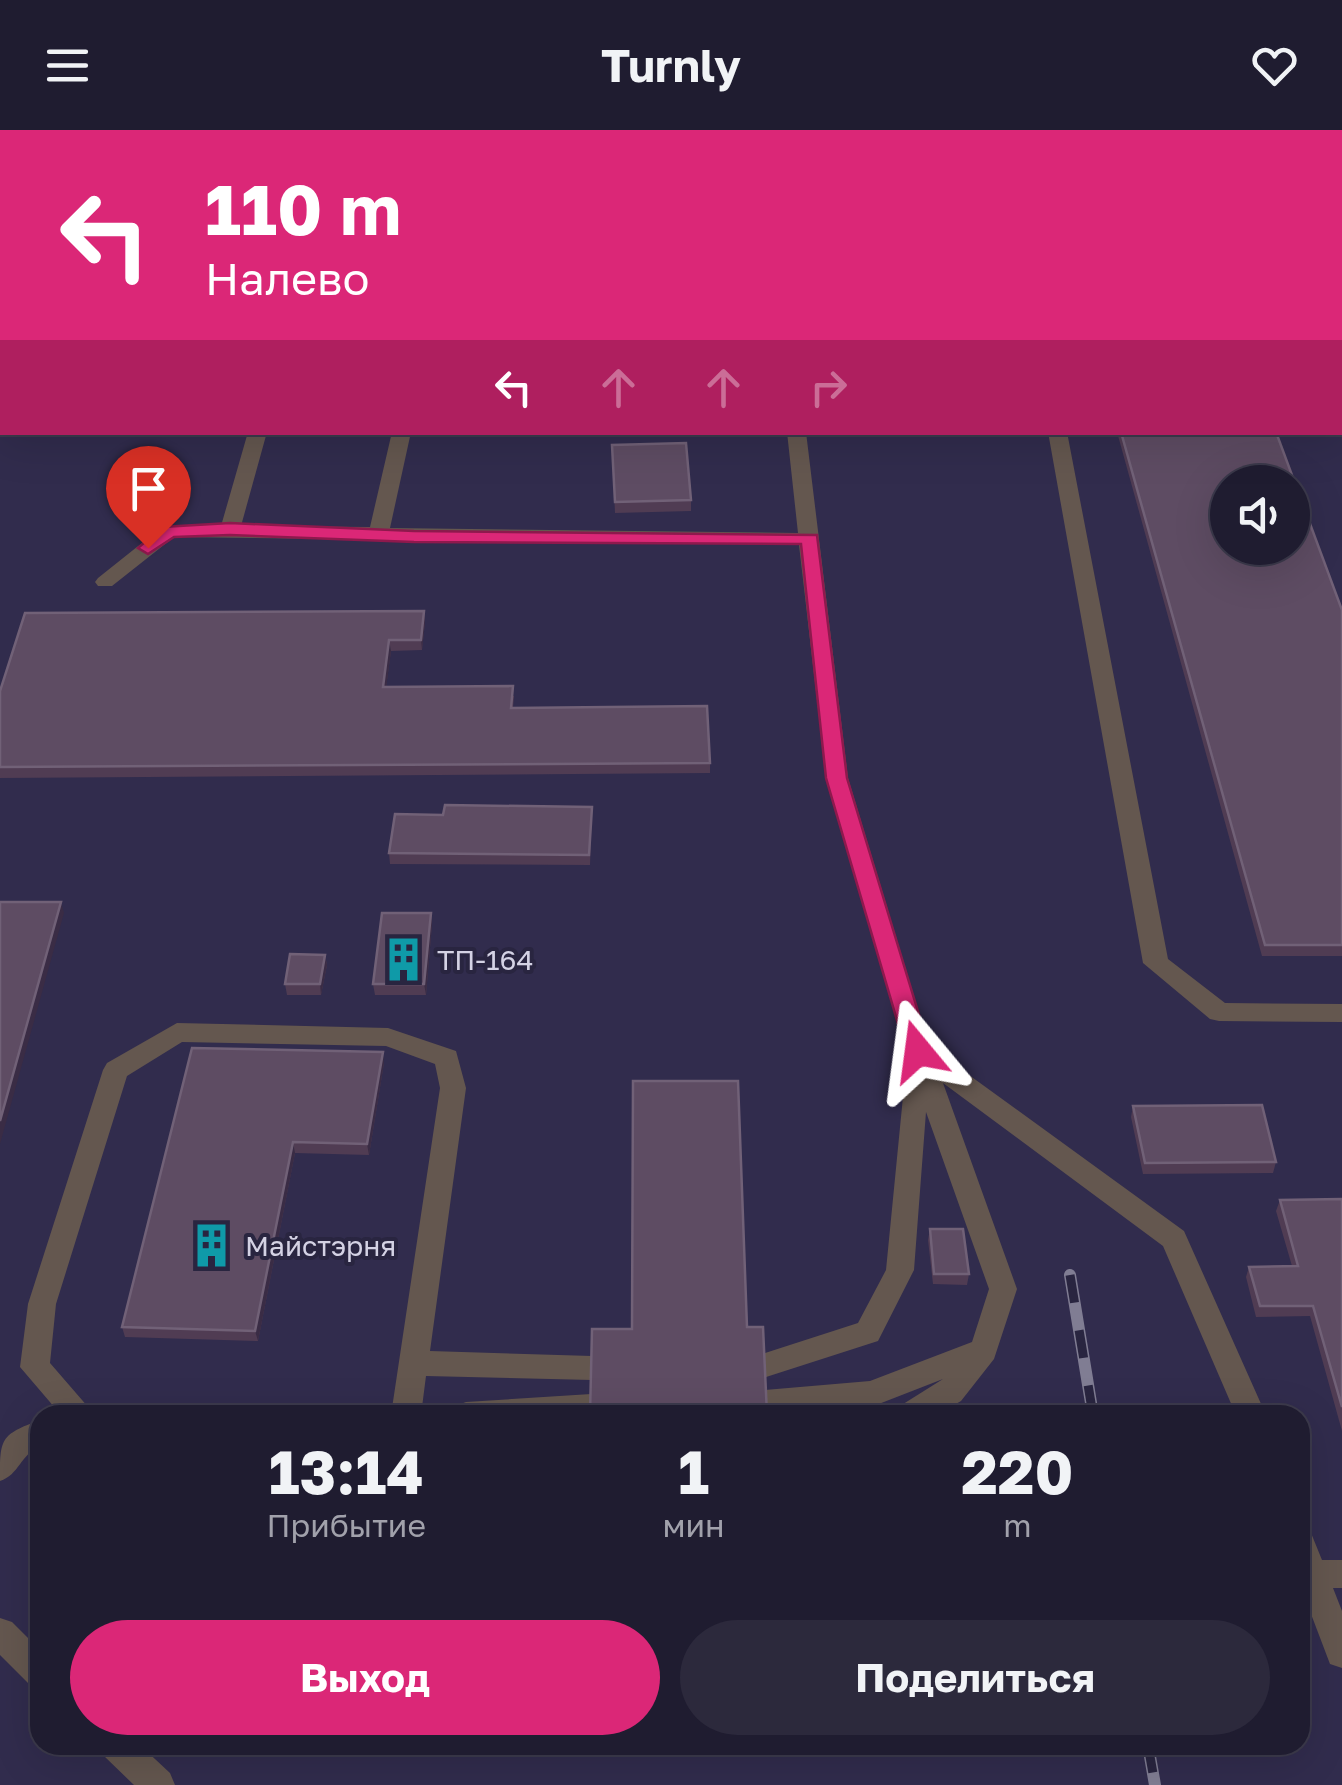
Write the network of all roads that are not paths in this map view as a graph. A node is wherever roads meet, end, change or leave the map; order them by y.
1 (257, 435) edge
2 (401, 435) edge
3 (796, 435) edge
4 (1058, 435) edge
5 (230, 529) junction
6 (378, 536) junction
7 (810, 539) junction
8 (106, 582) dead end
9 (1342, 1012) edge
10 (918, 1051) junction
11 (984, 1350) junction
12 (411, 1363) junction
13 (763, 1366) edge
14 (592, 1368) edge
15 (765, 1403) edge
16 (70, 1405) edge
17 (407, 1405) edge
18 (928, 1405) edge
19 (1247, 1405) edge
20 (30, 1437) edge
21 (0, 1468) edge
22 (1310, 1554) edge
23 (1327, 1574) edge
24 (0, 1633) edge
25 (1342, 1653) edge
26 (30, 1662) edge
27 (126, 1755) edge
28 (158, 1785) edge

1 - 5 lane
2 - 6 lane
3 - 7 lane
4 - 9 lane
5 - 6 lane
5 - 8 lane
6 - 7 lane
7 - 10 lane
10 - 11 lane
10 - 13 lane
10 - 19 lane
11 - 15 lane
11 - 18 lane
12 - 14 lane
12 - 16 lane
12 - 17 lane
20 - 21 lane
22 - 23 lane
23 - 25 lane
24 - 26 lane
27 - 28 lane

